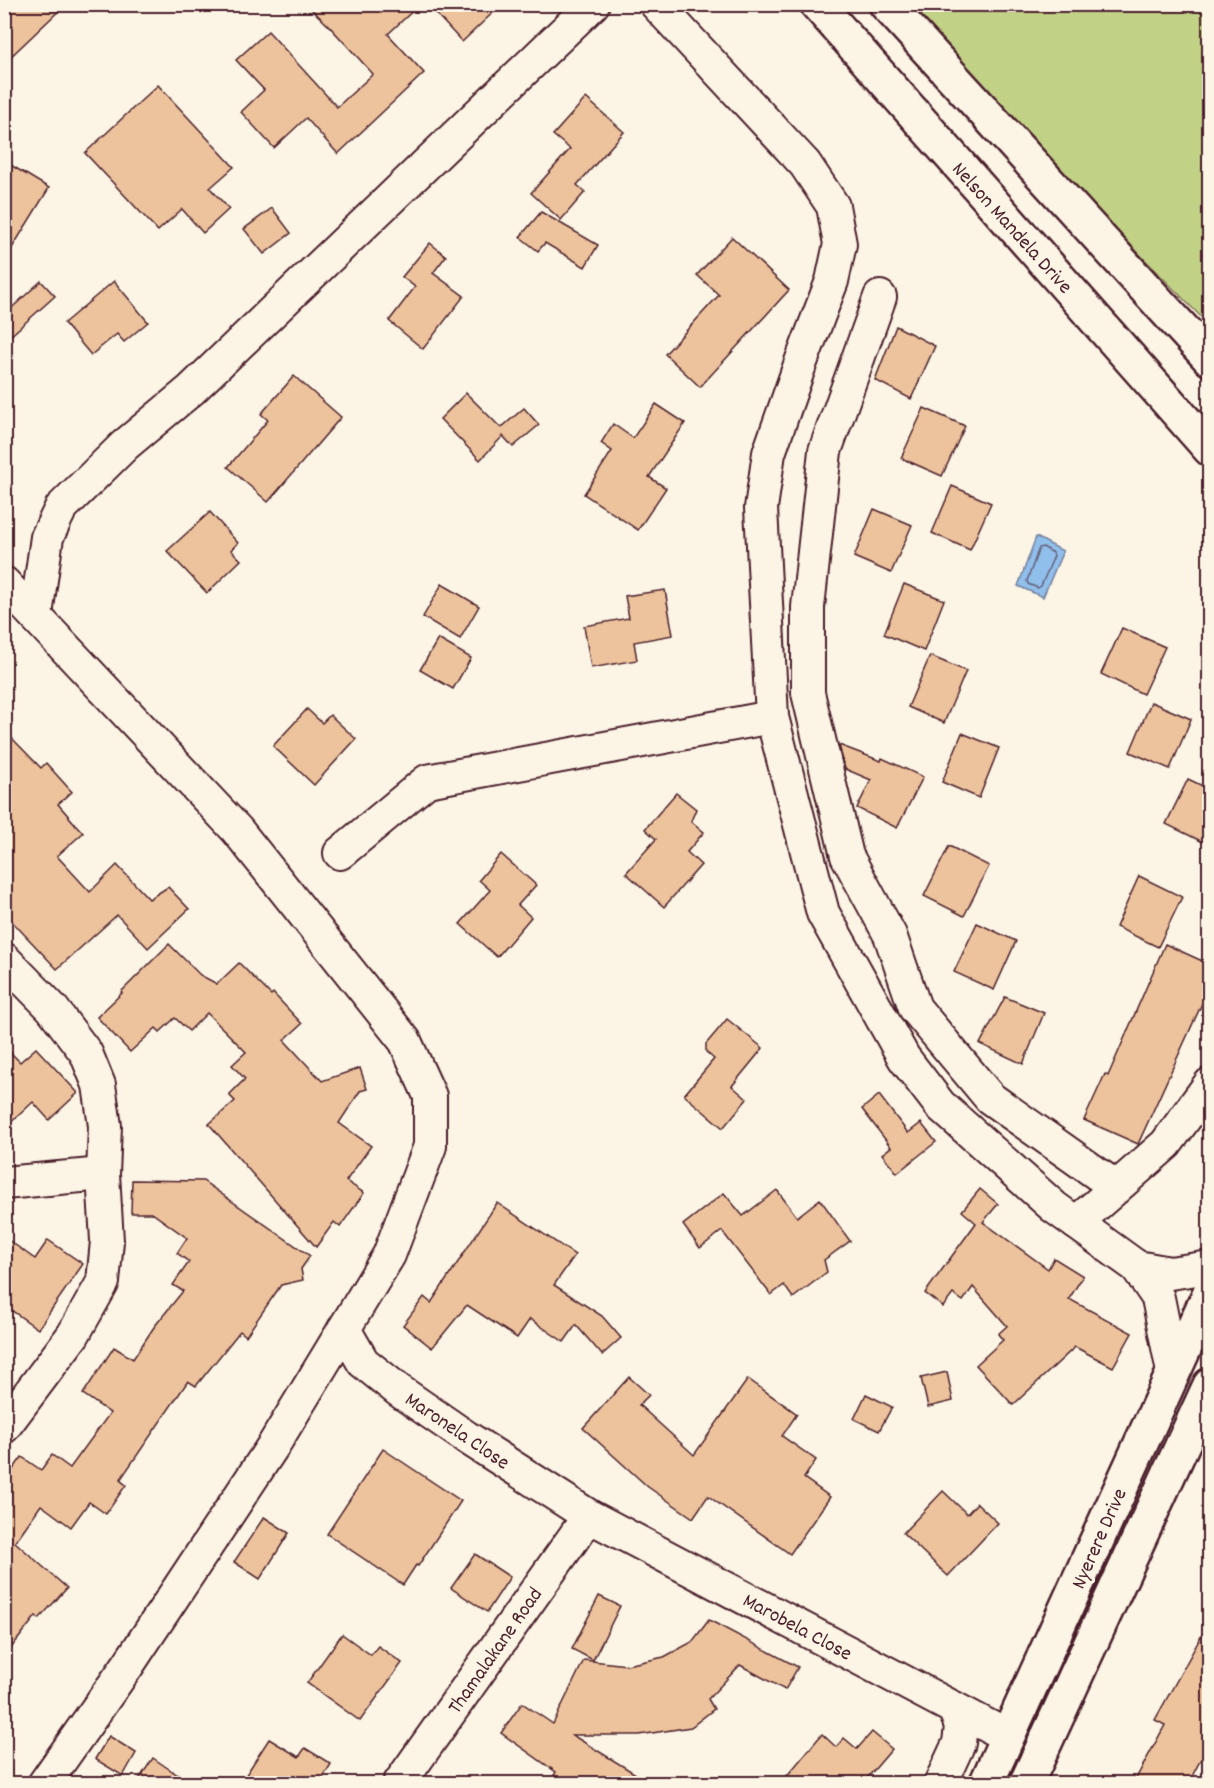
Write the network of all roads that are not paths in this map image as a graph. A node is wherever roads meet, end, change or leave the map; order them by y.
1 (592, 4) edge
2 (656, 4) edge
3 (817, 4) edge
4 (886, 4) edge
5 (880, 297) dead end
6 (1209, 359) edge
7 (1209, 449) edge
8 (4, 583) edge
9 (36, 615) junction
10 (772, 717) junction
11 (340, 853) dead end
12 (4, 958) edge
13 (1209, 1084) edge
14 (103, 1174) junction
15 (4, 1183) edge
16 (1116, 1187) junction
17 (1076, 1223) junction
18 (1137, 1267) junction
19 (1209, 1267) edge
20 (1209, 1292) edge
21 (344, 1329) junction
22 (1173, 1372) junction
23 (1209, 1385) edge
24 (4, 1427) edge
25 (589, 1516) junction
26 (954, 1708) junction
27 (1007, 1736) junction
28 (44, 1784) edge
29 (399, 1784) edge
30 (940, 1784) edge
31 (986, 1784) edge
32 (1026, 1784) edge

1 - 9 street
2 - 10 street
3 - 7 main road, Nelson Mandela Drive
4 - 6 main road
5 - 16 street
8 - 9 street
9 - 21 street
10 - 11 street
10 - 17 street
12 - 14 street
13 - 16 street
14 - 15 street
14 - 24 street
16 - 17 street
17 - 18 street
18 - 19 street
18 - 22 street
20 - 22 main road, Nyerere Drive
21 - 25 street, Maronela Close
21 - 28 street
22 - 27 main road, Nyerere Drive
23 - 32 main road, Nyerere Drive
25 - 26 street, Marobela Close
25 - 29 street, Thamalakane Road
26 - 27 street, Marobela Close
26 - 30 street
27 - 31 main road, Nyerere Drive

